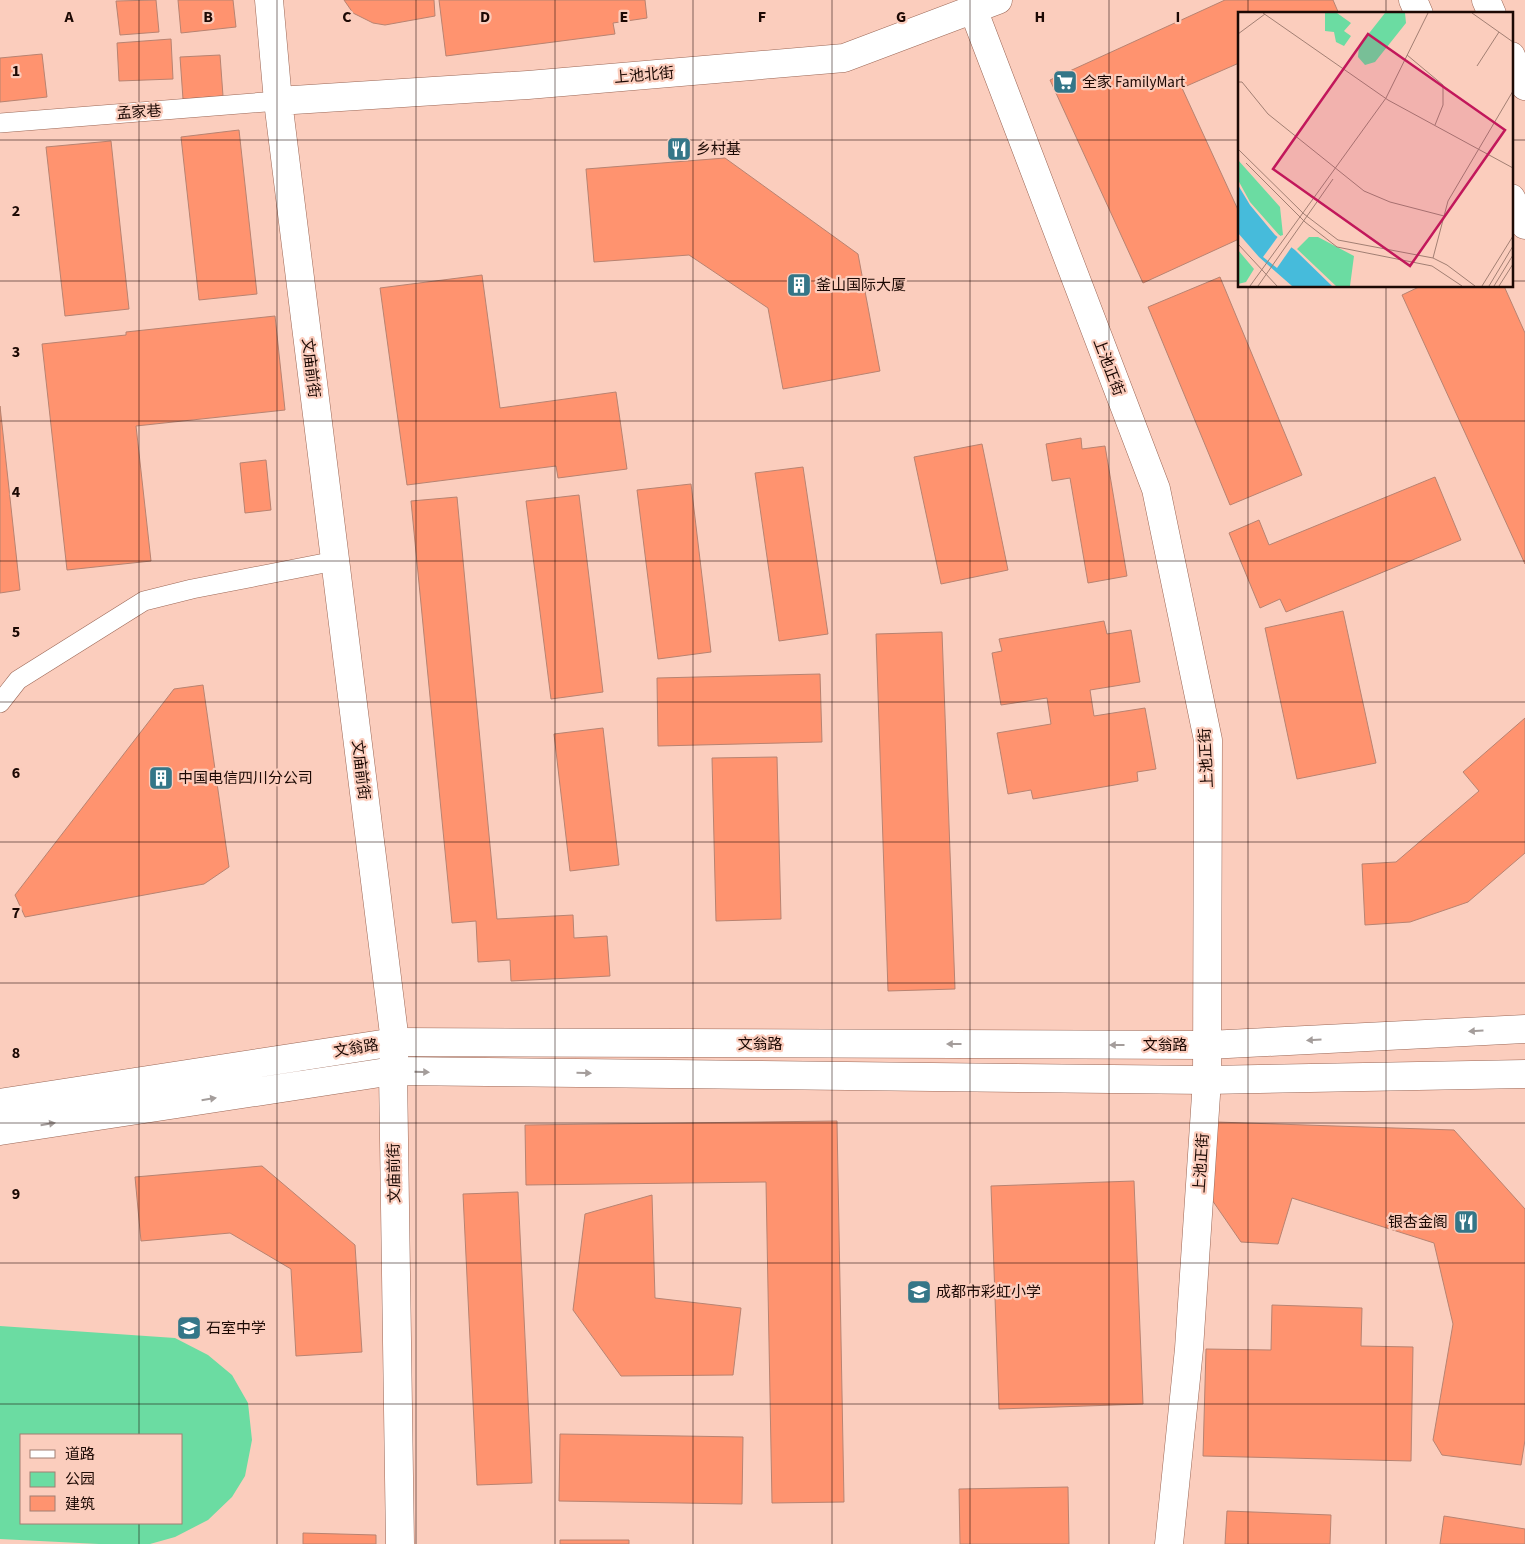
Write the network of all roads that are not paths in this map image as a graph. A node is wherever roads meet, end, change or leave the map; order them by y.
1 (269, 0) edge
2 (998, 0) edge
3 (1412, 0) edge
4 (1486, 0) edge
5 (973, 10) junction
6 (1418, 12) edge
7 (1491, 12) edge
8 (1512, 58) edge
9 (1525, 86) edge
10 (278, 102) junction
11 (0, 123) edge
12 (1512, 200) edge
13 (1525, 225) edge
14 (335, 561) junction
15 (0, 703) edge
16 (1525, 1028) edge
17 (395, 1042) junction
18 (1208, 1045) junction
19 (393, 1071) junction
20 (1525, 1074) edge
21 (1207, 1080) junction
22 (0, 1103) edge
23 (0, 1131) edge
24 (400, 1544) edge
25 (1169, 1544) edge

1 - 10 street, 文庙前街
2 - 5 street, 上池北街
3 - 6 street
4 - 7 street
5 - 10 street, 上池北街
5 - 18 street, 上池正街
8 - 9 street
10 - 11 lane, 孟家巷
10 - 14 street, 文庙前街
12 - 13 street
14 - 15 lane
14 - 17 street, 文庙前街
16 -> 18 street, 文翁路
18 -> 17 street, 文翁路
17 - 19 street, 文庙前街
17 - 22 street, 文翁路
18 - 21 street, 上池正街
19 -> 21 street, 文翁路
23 -> 19 street, 文翁路
19 - 24 street, 文庙前街
20 - 21 street, 文翁路
21 - 25 street, 上池正街

